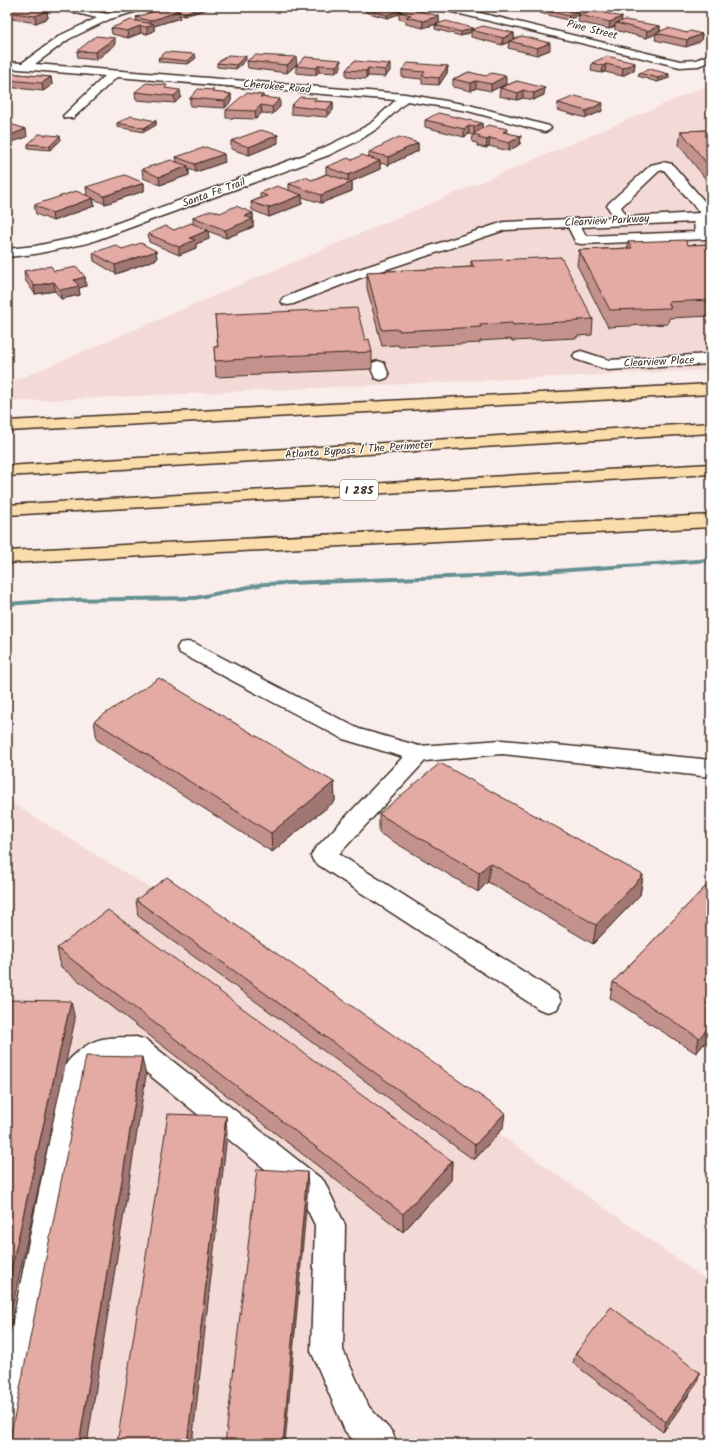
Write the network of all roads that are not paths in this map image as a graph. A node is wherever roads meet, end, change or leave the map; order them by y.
1 (63, 7) edge
2 (141, 7) edge
3 (443, 7) edge
4 (107, 17) junction
5 (711, 57) edge
6 (7, 65) edge
7 (25, 66) junction
8 (115, 73) junction
9 (405, 97) junction
10 (69, 116) dead end
11 (545, 128) dead end
12 (707, 217) edge
13 (636, 220) junction
14 (623, 221) junction
15 (573, 223) junction
16 (645, 238) junction
17 (7, 253) edge
18 (288, 301) dead end
19 (581, 356) dead end
20 (711, 359) edge
21 (711, 379) edge
22 (711, 388) edge
23 (609, 395) junction
24 (7, 426) edge
25 (711, 428) edge
26 (308, 453) junction
27 (7, 456) edge
28 (711, 469) edge
29 (7, 471) edge
30 (711, 506) edge
31 (7, 510) edge
32 (711, 520) edge
33 (224, 546) junction
34 (7, 557) edge
35 (187, 648) dead end
36 (419, 754) junction
37 (711, 769) edge
38 (548, 1001) dead end
39 (7, 1435) edge
40 (380, 1444) edge

1 - 4 street
2 - 4 street
3 - 5 street, Pine Street
4 - 7 street
6 - 7 street, Cherokee Road
7 - 8 street, Cherokee Road
8 - 9 street, Cherokee Road
8 - 10 street
9 - 11 street, Cherokee Road
9 - 17 street, Santa Fe Trail
12 - 13 street, Clearview Parkway
12 - 14 street
12 - 16 street
13 - 14 street, Clearview Parkway
13 - 16 street
14 - 15 street, Clearview Parkway
15 - 16 street
15 - 18 street, Clearview Parkway
19 - 20 street, Clearview Place
21 - 23 highway
22 - 23 highway
23 - 24 highway
25 - 26 highway, Atlanta Bypass / The Perimeter
26 - 27 highway
26 - 29 highway, Atlanta Bypass / The Perimeter
28 - 31 highway, I 285
30 - 33 highway
32 - 33 highway
33 - 34 highway
35 - 36 street
36 - 37 street
36 - 38 street
39 - 40 street

